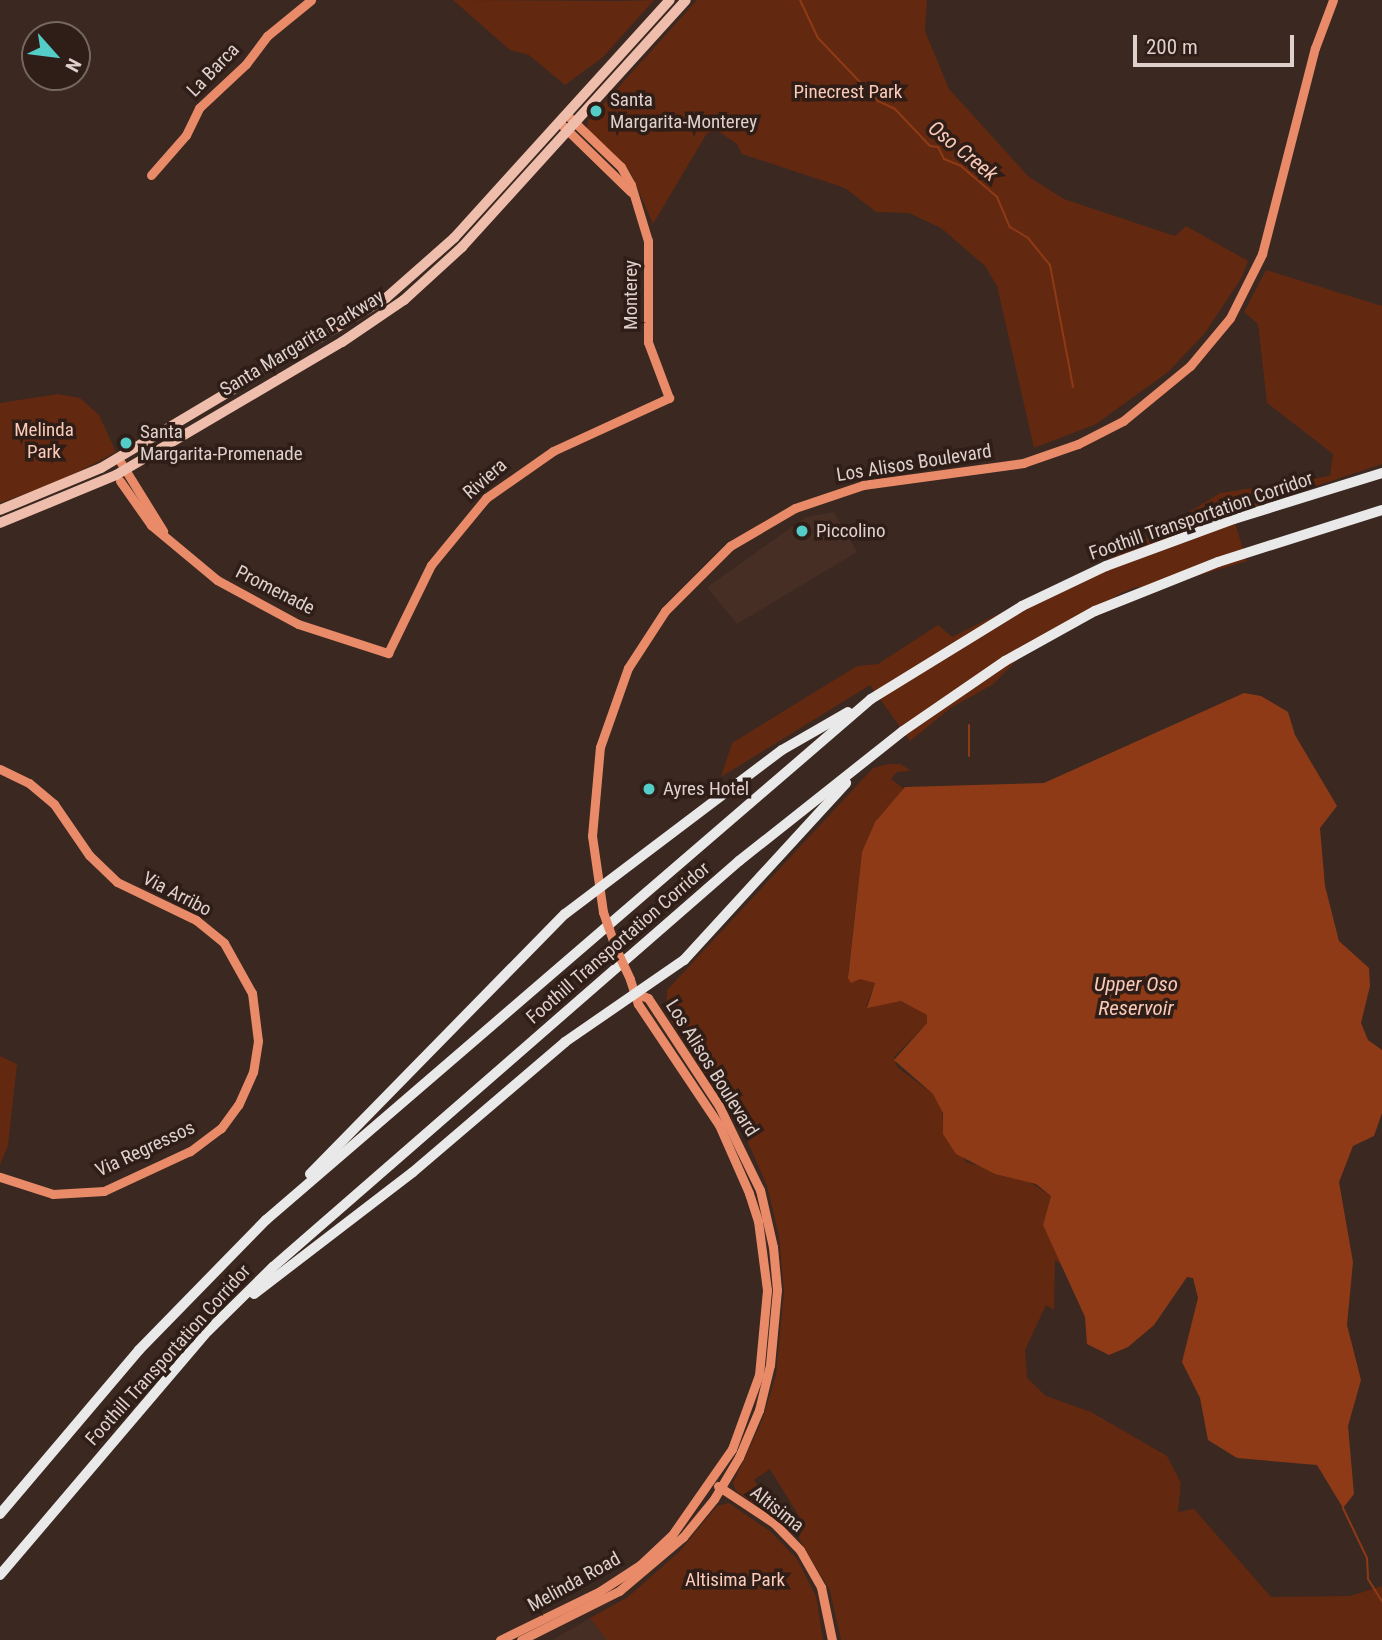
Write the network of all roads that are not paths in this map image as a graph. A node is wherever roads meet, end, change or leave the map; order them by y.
1 (311, 0) edge
2 (670, 0) edge
3 (686, 0) edge
4 (1333, 0) edge
5 (563, 118) junction
6 (572, 127) junction
7 (151, 175) dead end
8 (668, 398) joint
9 (113, 461) junction
10 (1382, 473) edge
11 (120, 475) junction
12 (0, 510) edge
13 (1382, 510) edge
14 (0, 523) edge
15 (388, 653) joint
16 (872, 699) junction
17 (873, 755) junction
18 (0, 769) edge
19 (598, 886) junction
20 (638, 994) junction
21 (221, 1128) joint
22 (0, 1177) edge
23 (266, 1220) junction
24 (208, 1331) junction
25 (717, 1485) junction
26 (0, 1514) edge
27 (0, 1575) edge
28 (500, 1640) edge
29 (521, 1640) edge
30 (832, 1640) edge

1 - 7 main road, La Barca
2 - 5 main road, Santa Margarita Parkway
3 - 6 main road, Santa Margarita Parkway
4 - 19 main road, Los Alisos Boulevard
5 - 6 main road, Monterey
5 - 9 main road, Santa Margarita Parkway
6 - 8 main road, Monterey
6 - 11 main road, Santa Margarita Parkway
8 - 15 main road, Riviera
9 - 11 main road, Promenade
9 - 12 main road, Santa Margarita Parkway
10 - 16 highway, Foothill Transportation Corridor
11 - 14 main road, Santa Margarita Parkway
11 - 15 main road, Promenade
13 - 17 highway, Foothill Transportation Corridor
16 - 19 highway
16 - 23 highway, Foothill Transportation Corridor
17 - 20 highway
17 - 24 highway, Foothill Transportation Corridor
18 - 21 main road, Via Arribo
19 - 20 main road, Los Alisos Boulevard, bridge
19 - 23 highway
20 - 24 highway
20 - 25 main road, Los Alisos Boulevard
21 - 22 main road, Via Regressos
23 - 26 highway, Foothill Transportation Corridor
24 - 27 highway, Foothill Transportation Corridor
25 - 28 main road, Melinda Road
25 - 29 main road, Melinda Road
25 - 30 main road, Altisima

